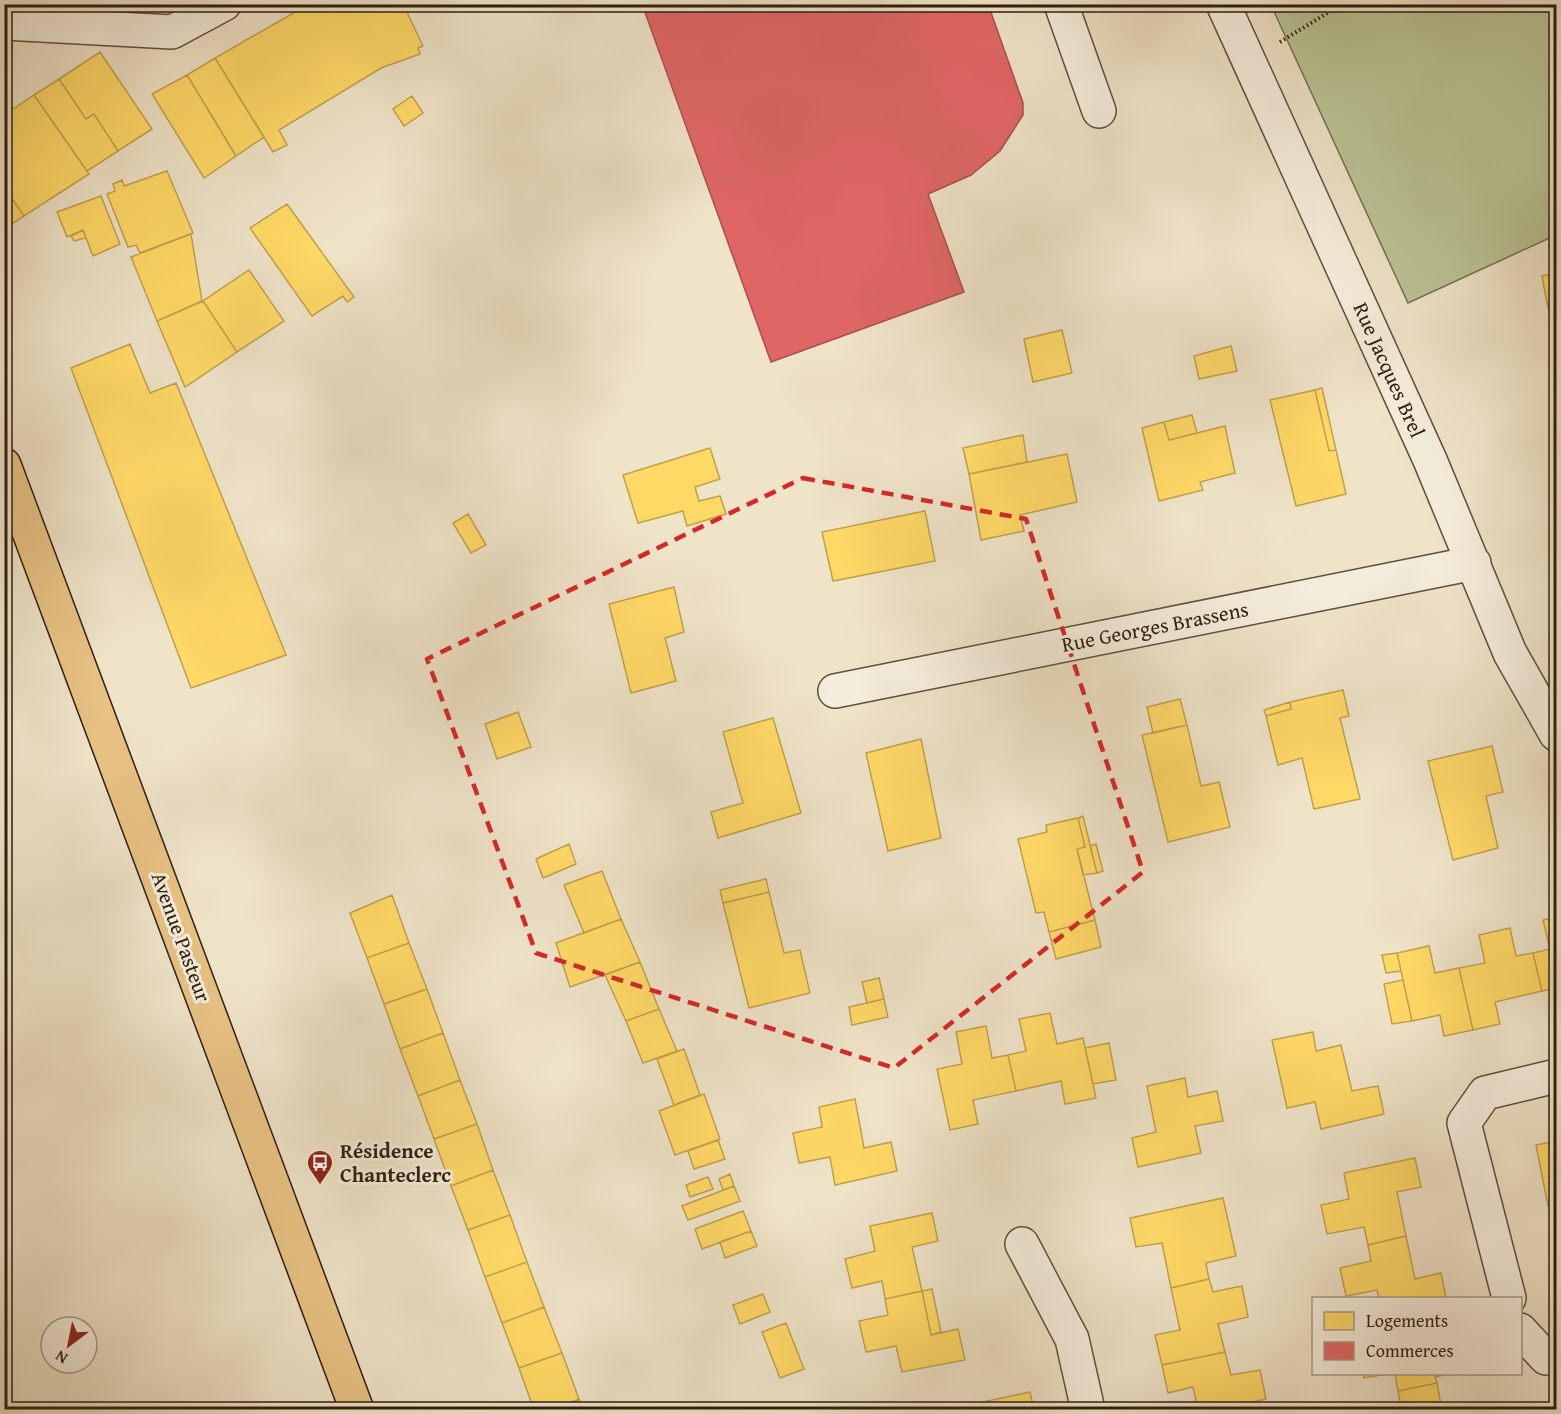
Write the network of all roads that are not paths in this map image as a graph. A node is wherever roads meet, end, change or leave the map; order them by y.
1 (224, 4) edge
2 (1061, 4) edge
3 (1223, 4) edge
4 (140, 17) edge
5 (4, 23) edge
6 (1099, 111) dead end
7 (4, 465) edge
8 (1474, 563) junction
9 (835, 691) dead end
10 (1557, 734) edge
11 (1557, 1076) edge
12 (1022, 1244) dead end
13 (1508, 1297) edge
14 (1522, 1331) edge
15 (1546, 1358) dead end
16 (357, 1410) edge
17 (1088, 1410) edge

1 - 4 street
2 - 6 street
3 - 8 street, Rue Jacques Brel
4 - 5 street
7 - 16 main road, Avenue Pasteur
8 - 9 street, Rue Georges Brassens
8 - 10 street, Rue Jacques Brel
11 - 13 street
12 - 17 street
14 - 15 street

